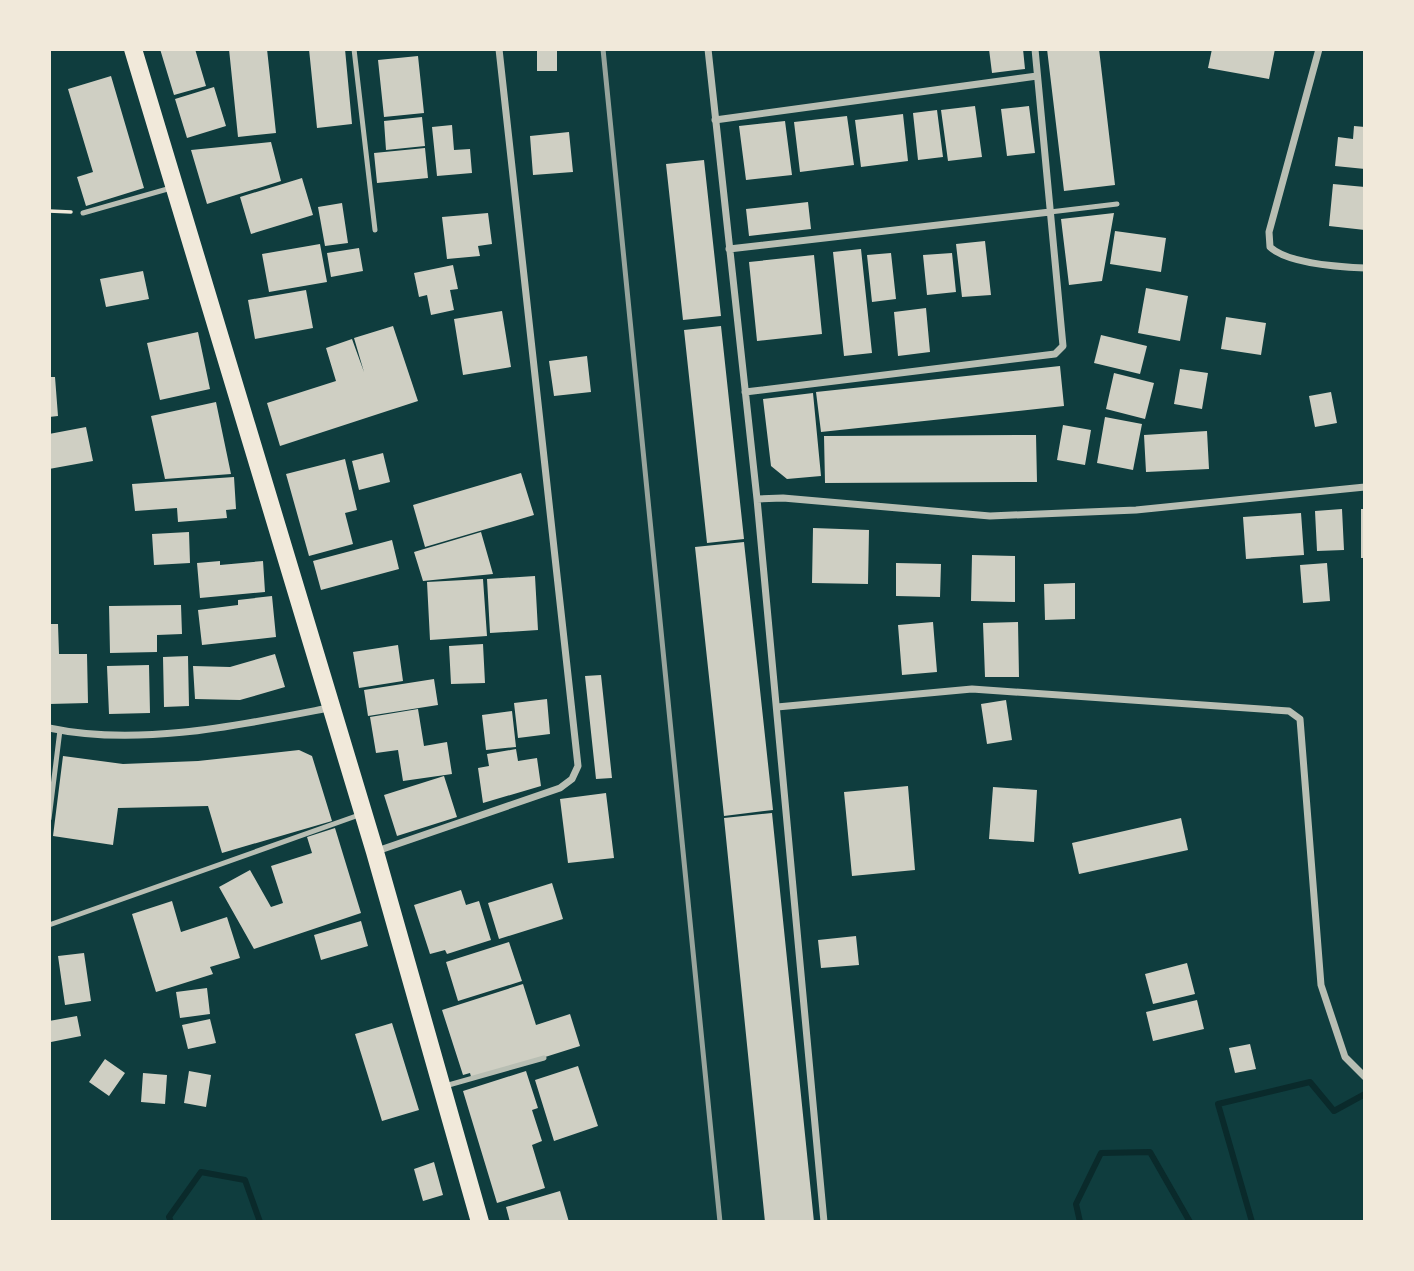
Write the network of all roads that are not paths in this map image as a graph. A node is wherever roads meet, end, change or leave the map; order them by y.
1 (133, 49) edge
2 (354, 49) edge
3 (499, 49) edge
4 (708, 49) edge
5 (1035, 49) edge
6 (1319, 49) edge
7 (1037, 76) junction
8 (715, 120) junction
9 (174, 187) junction
10 (1117, 204) dead end
11 (1050, 212) junction
12 (83, 213) road end
13 (375, 230) dead end
14 (729, 249) junction
15 (1365, 268) edge
16 (745, 392) junction
17 (1365, 487) edge
18 (757, 499) junction
19 (777, 707) junction
20 (332, 708) junction
21 (49, 728) edge
22 (60, 730) junction
23 (363, 813) junction
24 (49, 819) edge
25 (375, 852) junction
26 (49, 925) edge
27 (544, 1058) dead end
28 (1365, 1077) edge
29 (442, 1086) junction
30 (480, 1222) edge
31 (824, 1222) edge

1 - 9 main road
2 - 13 lane
3 - 25 street
4 - 8 street
5 - 7 street
6 - 15 street
7 - 8 street
7 - 11 street
8 - 14 street
9 - 12 lane
9 - 20 main road
10 - 11 lane
11 - 14 street
11 - 16 street
14 - 16 street
16 - 18 street
17 - 18 street
18 - 19 street
19 - 28 street
19 - 31 street
20 - 22 street
20 - 23 main road
21 - 22 street
22 - 24 lane
23 - 25 main road
23 - 26 lane
25 - 29 main road
27 - 29 lane
29 - 30 main road

